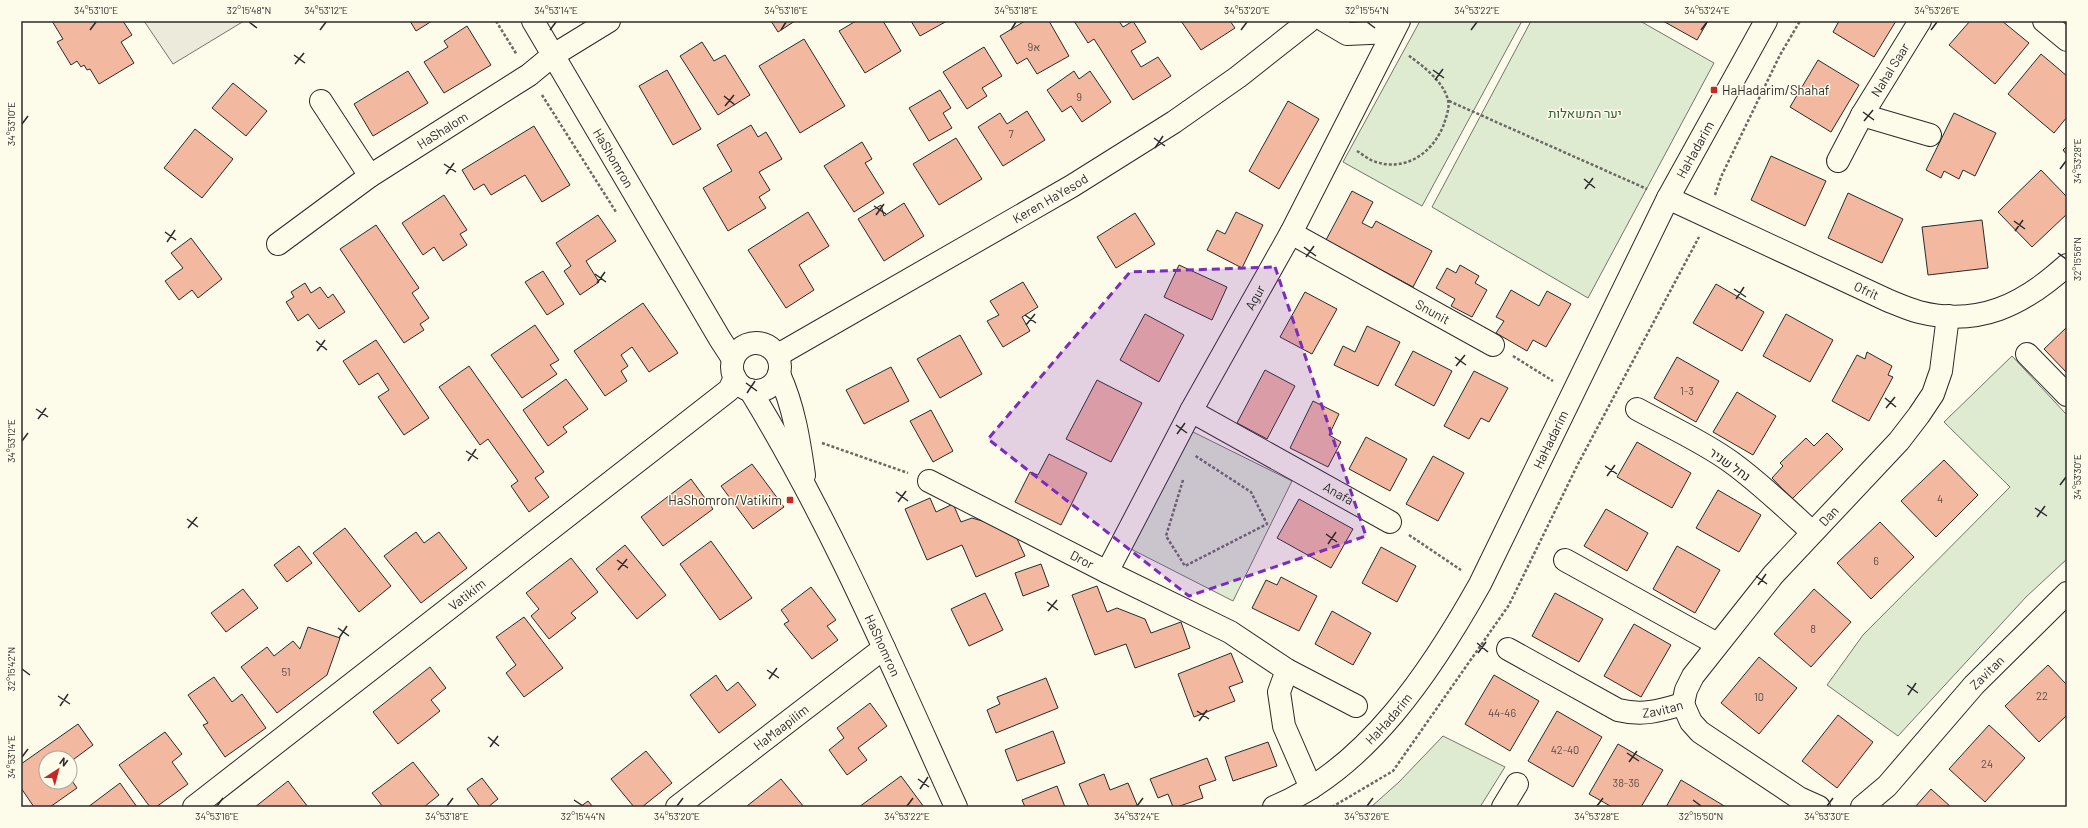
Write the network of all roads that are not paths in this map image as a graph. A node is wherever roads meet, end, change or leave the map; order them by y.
1 (533, 21) edge
2 (609, 21) edge
3 (1308, 21) edge
4 (1325, 21) edge
5 (1766, 21) edge
6 (1920, 21) edge
7 (2044, 21) edge
8 (1393, 31) edge
9 (2067, 40) edge
10 (552, 56) junction
11 (321, 100) dead end
12 (1862, 115) junction
13 (1930, 135) dead end
14 (1838, 161) dead end
15 (370, 176) junction
16 (1668, 198) junction
17 (1291, 233) junction
18 (278, 244) dead end
19 (2067, 265) edge
20 (1948, 316) junction
21 (1493, 345) road end
22 (2027, 354) dead end
23 (778, 364) junction
24 (741, 368) junction
25 (2067, 395) edge
26 (1637, 410) dead end
27 (1191, 411) junction
28 (929, 481) road end
29 (805, 486) junction
30 (1390, 522) road end
31 (1812, 532) junction
32 (1565, 560) dead end
33 (1106, 572) junction
34 (2067, 593) edge
35 (1717, 644) junction
36 (884, 648) junction
37 (1508, 649) dead end
38 (1287, 670) junction
39 (1683, 704) junction
40 (1356, 706) dead end
41 (1518, 784) dead end
42 (1311, 788) junction
43 (194, 807) edge
44 (677, 807) edge
45 (956, 807) edge
46 (1274, 807) edge
47 (1503, 807) edge
48 (1819, 807) edge
49 (1862, 807) edge

1 - 10 street, HaShomron
2 - 10 street, HaShalom
3 - 23 street, Keren HaYesod
4 - 8 street
5 - 16 street, HaHadarim
6 - 12 street, Nahal Saar
7 - 9 street
8 - 17 street, Agur
10 - 15 street, HaShalom
10 - 24 street, HaShomron
11 - 15 street
12 - 13 street
12 - 14 street, Nahal Saar
15 - 18 street, HaShalom
16 - 20 street, Ofrit
16 - 42 street, HaHadarim
17 - 21 street, Snunit
17 - 27 street, Agur
19 - 20 street, Ofrit
20 - 31 street, Dan
22 - 25 street
23 - 24 street
23 - 24 street
23 - 29 street, HaShomron
24 - 29 street, HaShomron
24 - 43 street, Vatikim
26 - 31 street, נחל שניר
27 - 30 street, Anafa
27 - 33 street, Agur
28 - 33 street, Dror
29 - 36 street, HaShomron
31 - 35 street, Dan
32 - 35 street
33 - 38 street, Dror
34 - 49 street, Zavitan
35 - 39 street, Dan
36 - 44 street, HaMaapilim
36 - 45 street, HaShomron
37 - 39 street, Zavitan
38 - 40 street, Dror
38 - 42 street
39 - 48 street, Zavitan
41 - 47 street
42 - 46 street, HaHadarim

